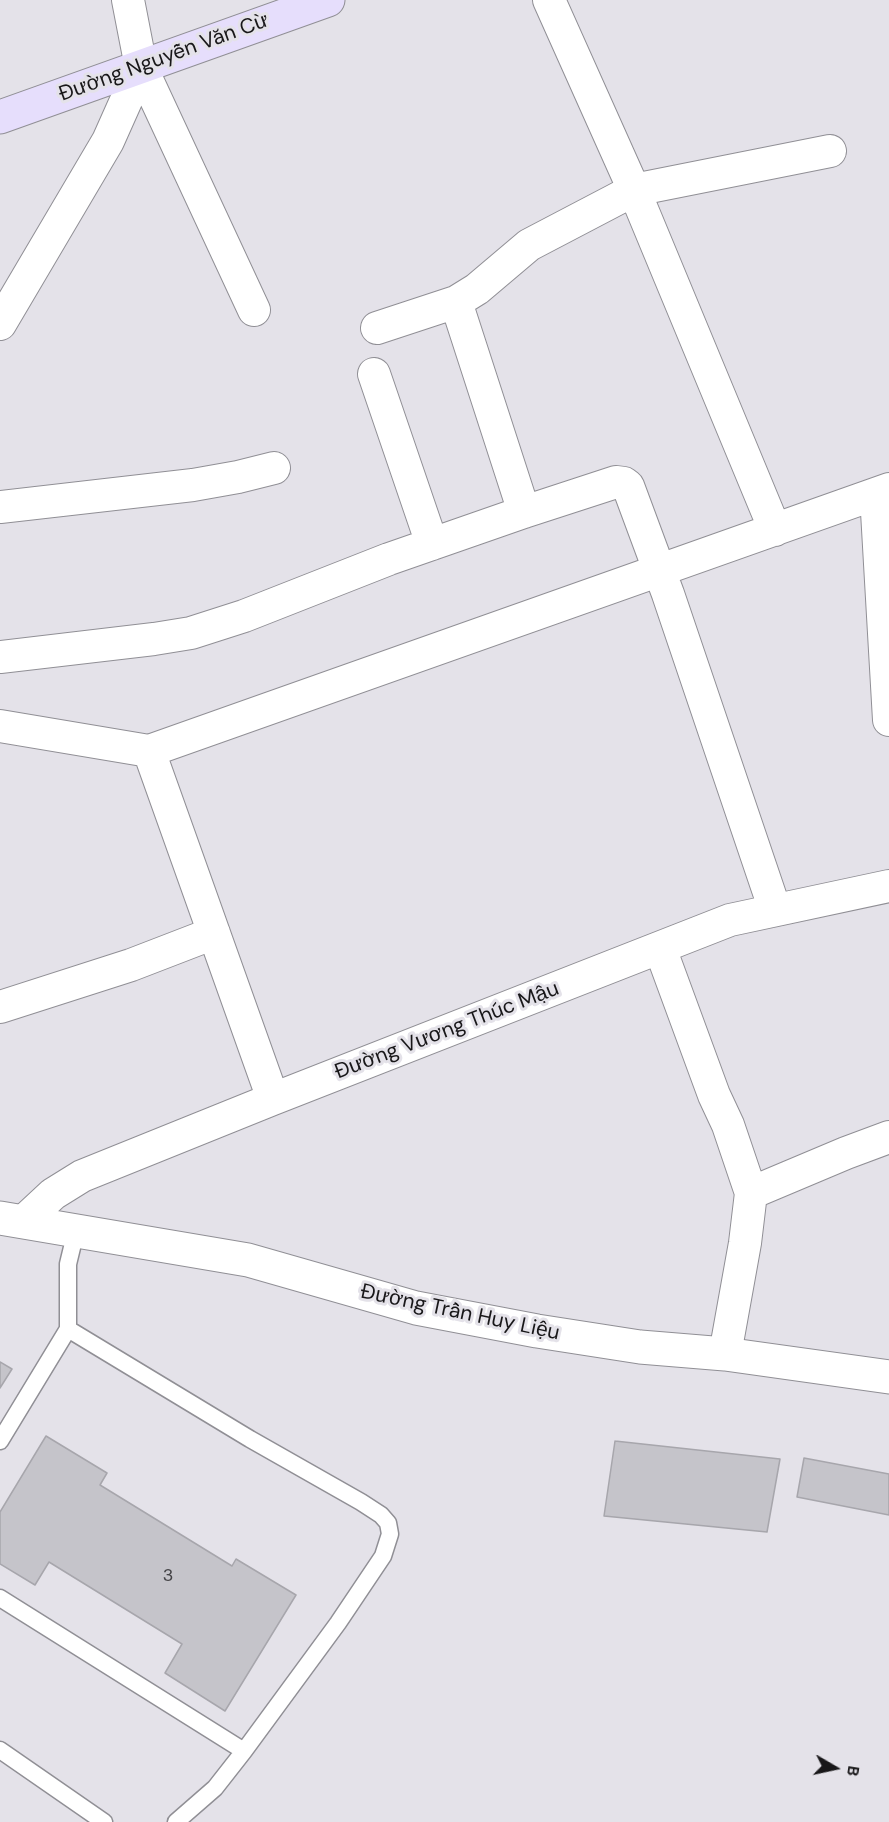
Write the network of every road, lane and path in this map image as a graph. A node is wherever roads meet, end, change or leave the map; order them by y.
1 (128, 0) edge
2 (328, 0) edge
3 (549, 0) edge
4 (141, 66) junction
5 (0, 117) edge
6 (830, 151) dead end
7 (634, 190) junction
8 (456, 302) junction
9 (254, 310) dead end
10 (0, 324) edge
11 (377, 328) dead end
12 (374, 374) dead end
13 (274, 468) dead end
14 (882, 492) edge
15 (0, 507) edge
16 (524, 512) junction
17 (775, 530) junction
18 (432, 544) junction
19 (659, 570) junction
20 (0, 657) edge
21 (889, 720) edge
22 (0, 726) edge
23 (149, 751) junction
24 (889, 886) edge
25 (775, 910) junction
26 (214, 933) junction
27 (660, 948) junction
28 (0, 1008) edge
29 (273, 1099) junction
30 (889, 1137) edge
31 (751, 1193) junction
32 (12, 1220) edge
33 (76, 1231) junction
34 (68, 1329) junction
35 (725, 1354) junction
36 (889, 1377) edge
37 (0, 1441) edge
38 (0, 1598) edge
39 (0, 1750) edge
40 (244, 1751) junction
41 (104, 1822) edge
42 (176, 1822) edge

1 - 4 street
2 - 4 main road, Đường Nguyễn Văn Cừ
3 - 7 street
4 - 5 main road, Đường Nguyễn Văn Cừ
4 - 9 street
4 - 10 street
6 - 7 street
7 - 8 street
7 - 17 street
8 - 11 street
8 - 16 street
12 - 18 street
13 - 15 street
14 - 17 street
14 - 21 street
16 - 18 street
16 - 19 street
17 - 19 street
18 - 20 street
19 - 23 street
19 - 25 street
22 - 23 street
23 - 26 street
24 - 25 street, Đường Vương Thúc Mậu
25 - 27 street, Đường Vương Thúc Mậu
26 - 28 street
26 - 29 street
27 - 29 street, Đường Vương Thúc Mậu
27 - 31 street
29 - 32 street, Đường Vương Thúc Mậu
30 - 31 street
31 - 35 street
32 - 33 street, Đường Trần Huy Liệu
33 - 34 lane
33 - 35 street, Đường Trần Huy Liệu
34 - 37 lane
34 - 40 lane
35 - 36 street, Đường Trần Huy Liệu
38 - 40 lane
39 - 41 lane
40 - 42 lane

